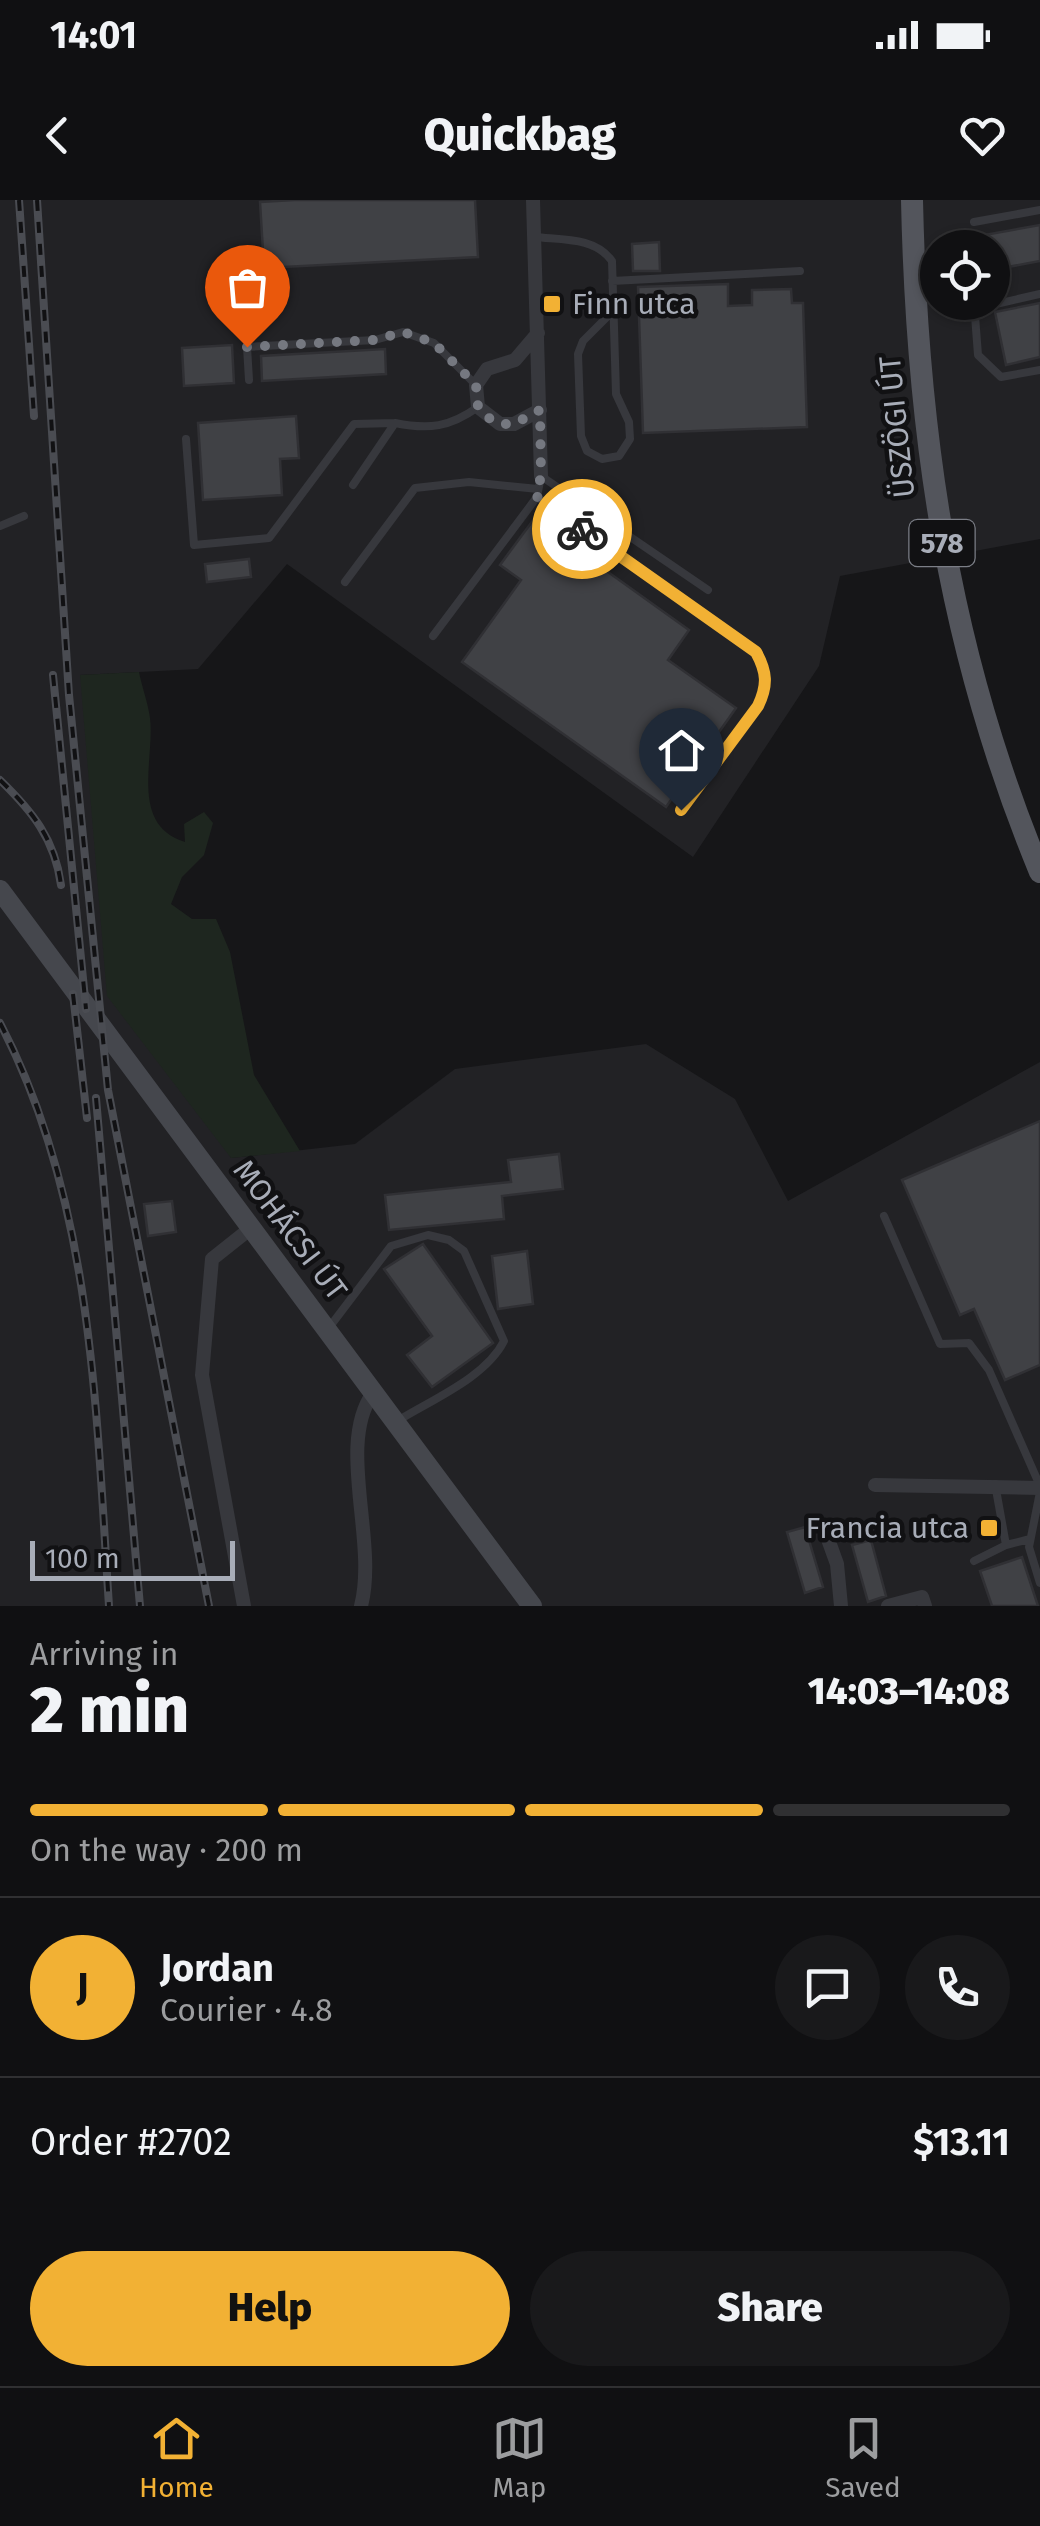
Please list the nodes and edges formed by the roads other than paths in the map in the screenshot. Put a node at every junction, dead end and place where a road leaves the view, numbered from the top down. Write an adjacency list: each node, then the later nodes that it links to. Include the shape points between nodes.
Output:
1 (533, 200): 5 (street)
2 (912, 200): 26 (main road, ÜSZÖGI ÚT / 578, via 926,440 948,576 980,710)
3 (1040, 210): 4 (lane)
4 (974, 222)
5 (534, 237): 7 (lane, via 586,242 605,251); 10 (street)
6 (800, 272): 7 (lane)
7 (612, 281): 9 (lane)
8 (1040, 294): 11 (lane, via 984,307 974,316 978,355 1001,378)
9 (612, 312): 9 (lane, via 616,394 630,440 619,456 602,459 587,451 582,436 578,354)
10 (538, 334): 13 (street, via 516,360 486,368); 15 (street)
11 (1040, 370)
12 (250, 380): 13 (lane, via 247,347 375,340 403,332 434,343)
13 (476, 385): 14 (street)
14 (478, 407): 15 (street, via 500,424); 16 (lane, via 454,424)
15 (540, 410): 19 (street)
16 (395, 423): 17 (lane, via 354,424 269,538 194,545); 18 (lane)
17 (186, 438)
18 (353, 485)
19 (539, 487): 22 (lane, via 468,482 415,488); 23 (lane); 24 (lane); 25 (lane, via 756,652 762,664 766,690 758,706)
20 (24, 516): 21 (lane)
21 (0, 526)
22 (345, 582)
23 (708, 590)
24 (433, 636)
25 (681, 810)
26 (1040, 872)
27 (0, 890): 29 (main road, MOHÁCSI ÚT)
28 (884, 1216): 35 (lane, via 940,1344 969,1343 989,1370)
29 (251, 1228): 30 (main road, MOHÁCSI ÚT); 41 (street, via 212,1260 202,1375)
30 (327, 1330): 31 (main road, MOHÁCSI ÚT); 32 (lane, via 390,1246 428,1235 464,1251 504,1340 468,1377)
31 (374, 1393): 32 (main road, MOHÁCSI ÚT); 42 (street, via 358,1424 368,1548)
32 (396, 1422): 43 (main road, MOHÁCSI ÚT)
33 (995, 1484): 34 (street); 35 (street); 38 (lane)
34 (875, 1485)
35 (1040, 1489): 37 (lane)
36 (824, 1528): 44 (street, via 838,1564)
37 (1030, 1539): 38 (lane); 40 (lane)
38 (1006, 1545): 39 (lane)
39 (974, 1561)
40 (1040, 1583)
41 (244, 1606)
42 (361, 1606)
43 (532, 1606)
44 (841, 1606)
45 (888, 1606): 46 (street, via 922,1597)
46 (925, 1606)

